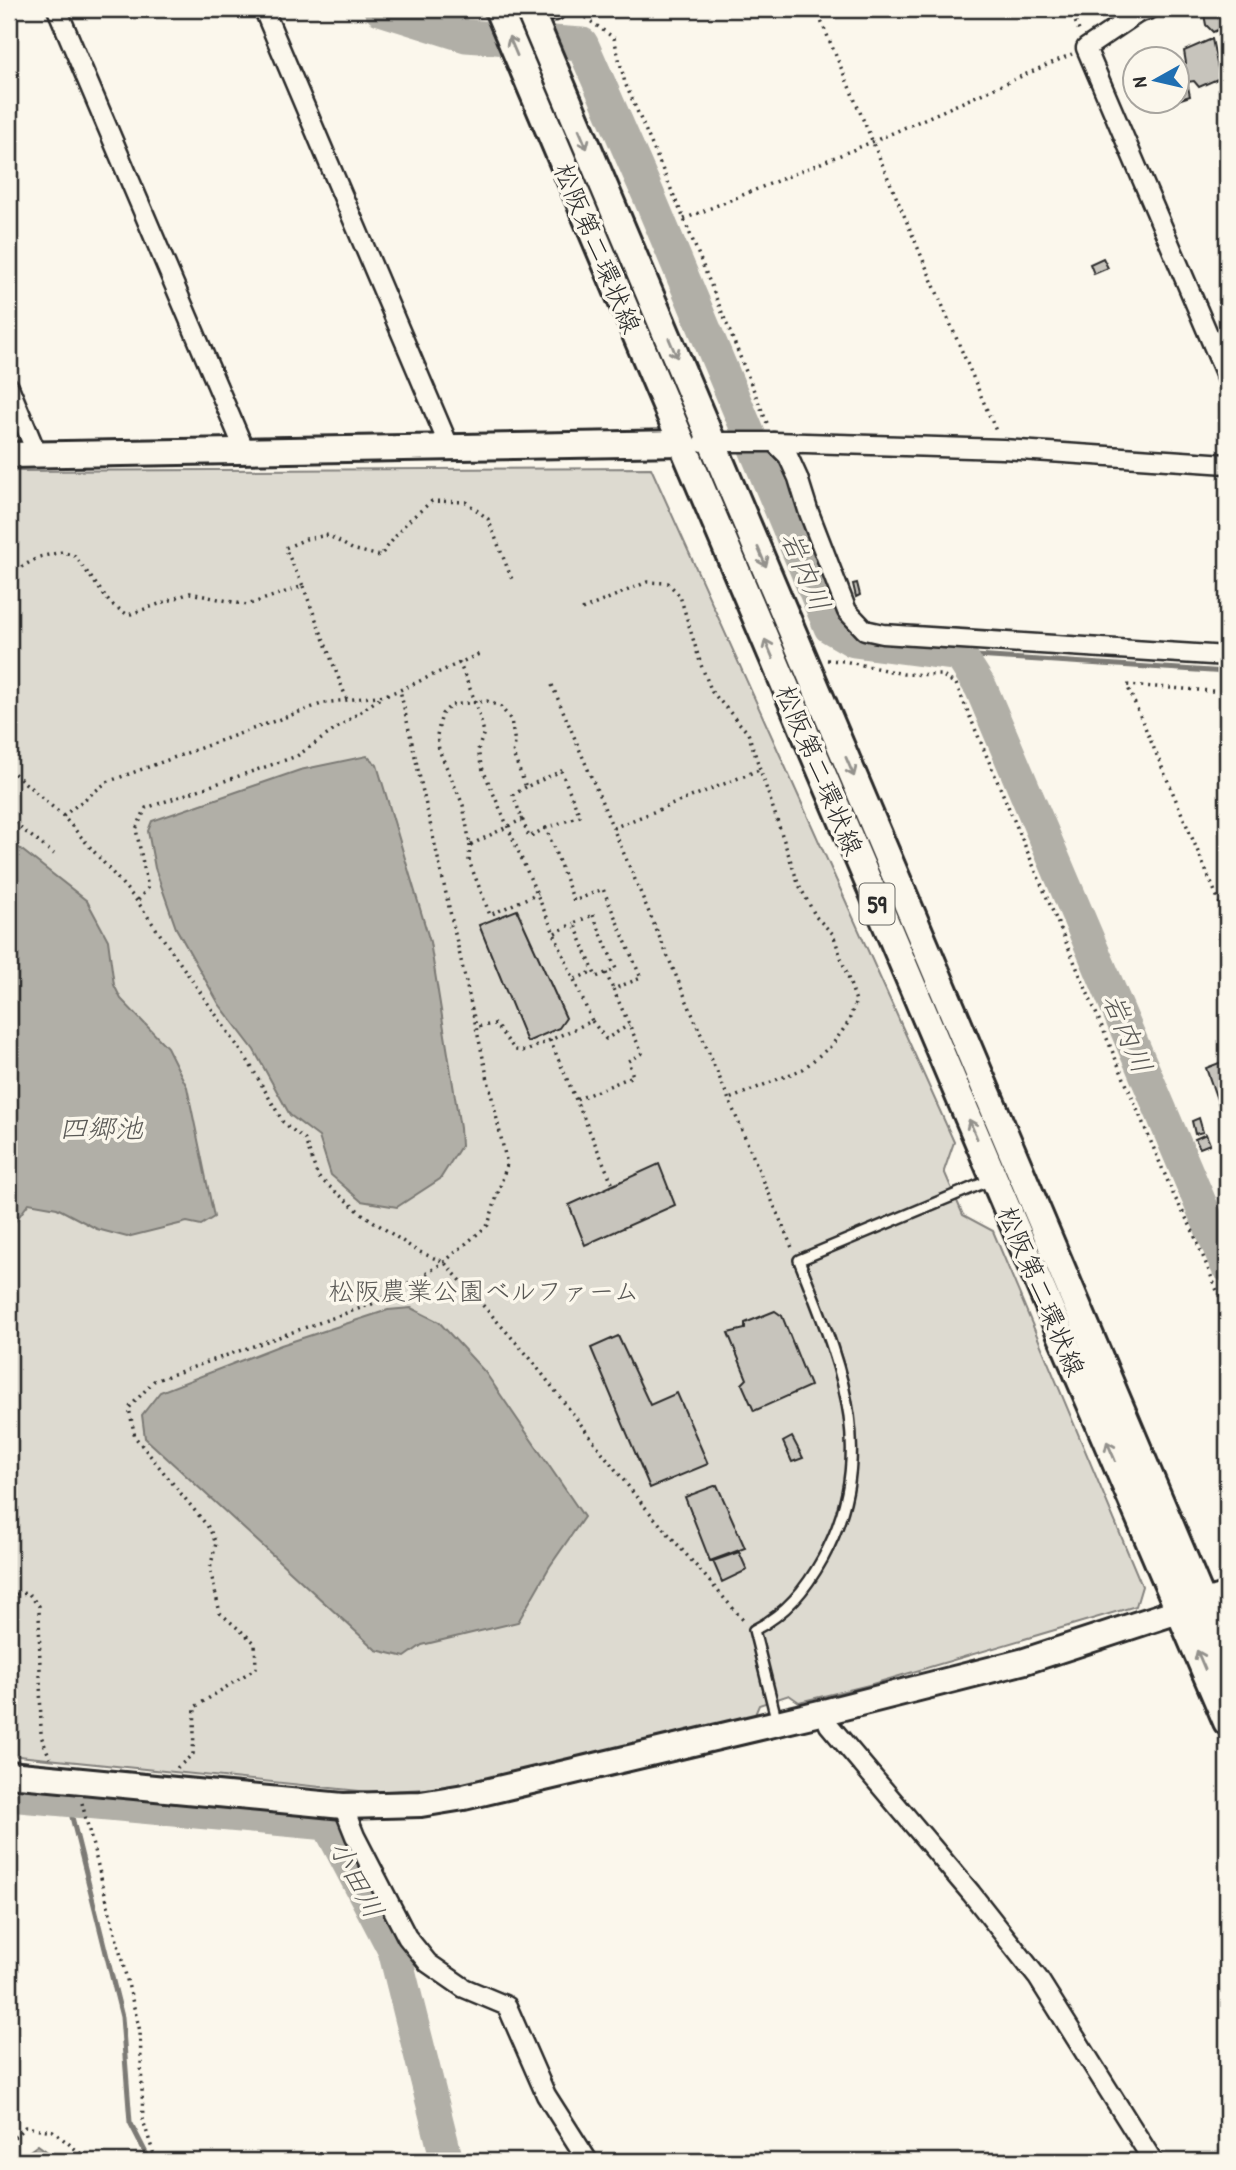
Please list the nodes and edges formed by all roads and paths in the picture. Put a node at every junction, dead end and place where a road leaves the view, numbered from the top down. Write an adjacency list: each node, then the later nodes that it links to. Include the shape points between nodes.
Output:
1 (57, 9): 18 (street)
2 (498, 9): 15 (main road, 松阪第二環状線 / 59, one-way to 2)
3 (816, 9): 9 (path)
4 (1070, 9): 8 (path)
5 (1150, 9): 8 (street)
6 (542, 10): 10 (path, via 579,13 614,38 625,83); 13 (main road, 松阪第二環状線 / 59, one-way to 13, via 556,76)
7 (266, 15): 16 (street)
8 (1086, 48): 9 (path); 11 (street)
9 (872, 142): 10 (path); 17 (path)
10 (684, 219): 14 (path)
11 (1227, 378)
12 (9, 387): 19 (street)
13 (723, 442): 14 (street); 15 (street); 29 (main road, 松阪第二環状線 / 59, one-way to 29)
14 (774, 442): 17 (street); 27 (street, via 788,456 799,478 846,611 865,630)
15 (681, 443): 16 (street); 62 (main road, 松阪第二環状線 / 59, one-way to 15)
16 (449, 446): 18 (street)
17 (1003, 449): 21 (street)
18 (245, 451): 19 (street)
19 (37, 454): 20 (street)
20 (9, 455)
21 (1227, 464)
22 (9, 574): 24 (path, via 39,557 62,552 75,556 110,603 128,615 190,593 247,605)
23 (513, 582): 24 (path, via 488,519 466,502 432,501 407,522 380,556 352,549 328,535 285,548)
24 (303, 586): 34 (path)
25 (582, 610): 37 (path, via 647,582 668,583 680,596 712,692 748,733)
26 (479, 654): 28 (path)
27 (1227, 656)
28 (459, 662): 31 (path); 35 (path)
29 (805, 662): 66 (path, via 844,661 903,674 940,675 956,684); 68 (main road, 松阪第二環状線 / 59, one-way to 68)
30 (552, 685): 44 (path)
31 (400, 690): 33 (path); 58 (path)
32 (1227, 692): 49 (path, via 1126,685)
33 (385, 695): 34 (path); 48 (path, via 297,757 146,808 136,830 148,888)
34 (347, 700): 39 (path, via 324,703 107,782)
35 (475, 701): 38 (path, via 501,707 511,720 513,754); 42 (path, via 484,732 478,750 481,765); 45 (path, via 451,705 442,715 437,735 463,804)
36 (9, 769): 39 (path)
37 (759, 770): 44 (path); 61 (path, via 798,883 816,917 833,934 856,1001 848,1023 832,1045 803,1069)
38 (526, 787): 41 (path, via 513,795); 43 (path, via 561,771 580,816)
39 (63, 816): 48 (path)
40 (9, 819): 46 (path)
41 (523, 819): 42 (path); 43 (path, via 529,836)
42 (508, 826): 45 (path); 47 (path)
43 (546, 828): 55 (path, via 574,901 603,889 635,965 640,978)
44 (614, 828): 61 (path)
45 (470, 845): 47 (path, via 469,861 490,915)
46 (54, 855)
47 (538, 893): 51 (path)
48 (137, 901): 65 (path, via 248,1061 283,1122 305,1140 318,1177 417,1251)
49 (1227, 920)
50 (574, 923): 51 (path); 52 (path); 53 (path, via 593,915 615,969)
51 (555, 933): 54 (path)
52 (594, 971): 53 (path, via 596,977); 54 (path)
53 (606, 973): 55 (path)
54 (575, 979): 56 (path)
55 (613, 989): 57 (path)
56 (593, 1021): 57 (path, via 606,1039); 59 (path)
57 (629, 1025): 60 (path, via 642,1053 628,1061 633,1076)
58 (476, 1027): 59 (path, via 495,1024 515,1050 526,1051); 65 (path, via 507,1164 488,1225)
59 (550, 1040): 60 (path)
60 (576, 1100): 63 (path)
61 (727, 1100): 64 (path, via 793,1250)
62 (994, 1178): 68 (main road, 松阪第二環状線 / 59, one-way to 62); 73 (lane, via 799,1260 836,1354 853,1450 844,1504 815,1573 776,1619 754,1630)
63 (613, 1185)
64 (782, 1255)
65 (444, 1262): 69 (path, via 530,1358 638,1499); 75 (path, via 372,1304 154,1381 129,1408 135,1437 209,1528 216,1543 210,1569 220,1613 256,1643 256,1668 195,1707 193,1754)
66 (1227, 1315)
67 (9, 1595): 74 (path, via 28,1593 38,1606 41,1736)
68 (1204, 1604): 70 (main road, 松阪第二環状線 / 59); 71 (street, via 1026,1661); 72 (main road, 松阪第二環状線 / 59, one-way to 68)
69 (744, 1621)
70 (1227, 1660)
71 (824, 1712): 73 (street); 83 (street, via 829,1725 1038,1978)
72 (1227, 1722)
73 (777, 1723): 78 (street, via 464,1797 421,1804)
74 (51, 1760)
75 (175, 1770)
76 (9, 1774): 78 (street)
77 (79, 1795): 81 (path, via 140,2031 143,2120)
78 (344, 1806): 82 (street, via 407,1937 428,1963 464,1987 508,2006 546,2095)
79 (9, 2142): 80 (path, via 24,2127 53,2131)
80 (90, 2161)
81 (159, 2161)
82 (588, 2161)
83 (1153, 2161)

